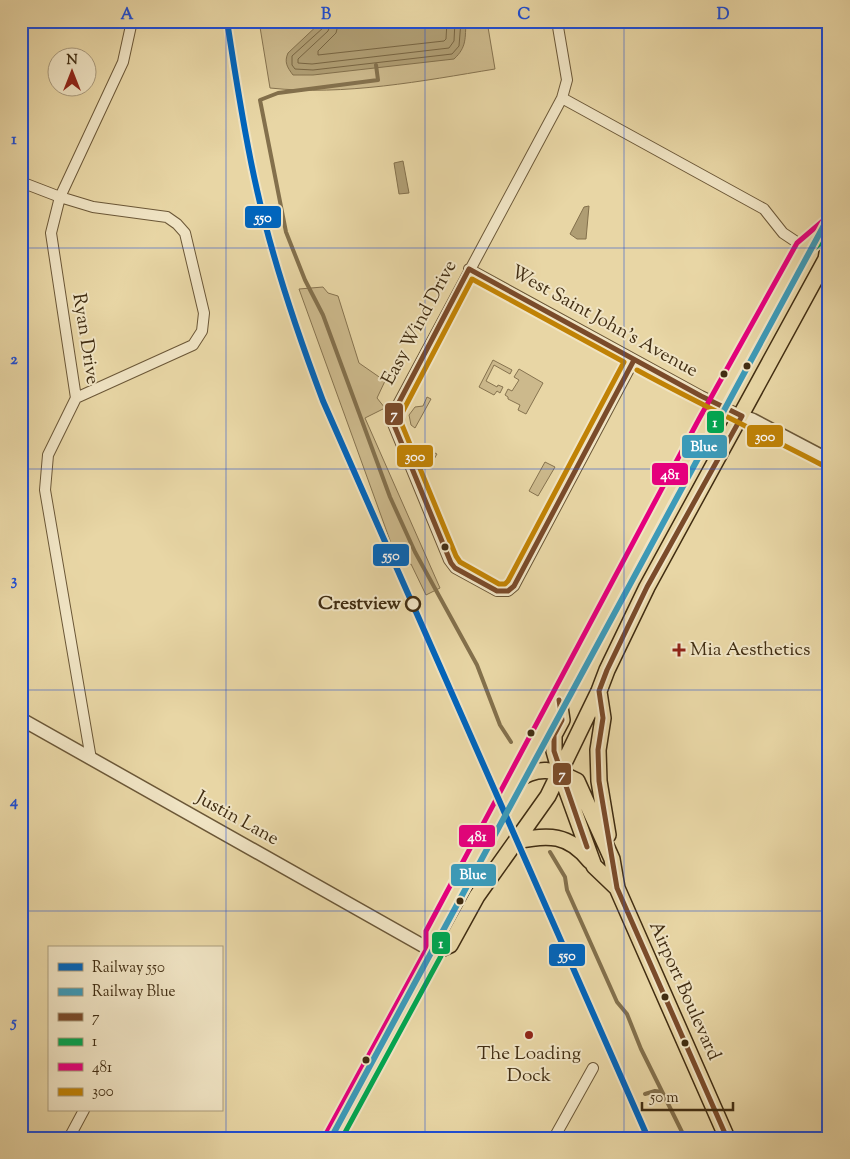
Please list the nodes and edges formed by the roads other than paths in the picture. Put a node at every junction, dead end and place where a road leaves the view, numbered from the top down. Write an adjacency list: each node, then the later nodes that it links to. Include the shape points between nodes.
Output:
1 (132, 21): 5 (street, Ryan Drive, via 123,62)
2 (557, 21): 3 (street, Easy Wind Drive, via 567,80)
3 (562, 98): 8 (street, via 764,209 783,233); 9 (street, Easy Wind Drive)
4 (21, 182): 5 (street)
5 (60, 197): 11 (street, Ryan Drive, via 51,233); 11 (street, via 93,207 157,214 177,224 185,232 204,313 202,331 193,345)
6 (829, 226): 8 (main road)
7 (829, 242): 13 (main road, via 826,259)
8 (804, 247): 12 (main road)
9 (469, 269): 10 (street, West Saint John's Avenue); 10 (street, Easy Wind Drive, via 392,420 455,568 497,591 508,591 514,586)
10 (634, 360): 12 (street, West Saint John's Avenue)
11 (76, 398): 18 (street, Ryan Drive, via 48,455 45,490)
12 (717, 404): 13 (street, West Saint John's Avenue); 16 (main road)
13 (742, 416): 14 (street, West Saint John's Avenue); 15 (main road, via 647,588)
14 (829, 460)
15 (599, 692): 19 (main road); 22 (main road, via 602,718 599,781)
16 (559, 700): 19 (main road, via 562,720 554,735 554,751); 20 (main road)
17 (21, 718): 18 (street, Justin Lane)
18 (91, 759): 25 (street, Justin Lane)
19 (560, 772): 20 (main road, via 532,771); 21 (main road, via 548,796); 22 (main road, Airport Boulevard, via 578,781); 23 (main road, Airport Boulevard)
20 (515, 781): 25 (main road, via 433,935)
21 (517, 841): 23 (main road, via 544,836 563,839 582,850); 25 (main road, via 477,896 450,945)
22 (612, 859): 24 (main road, Airport Boulevard)
23 (594, 866): 24 (main road, Airport Boulevard)
24 (616, 888): 31 (main road, Airport Boulevard)
25 (434, 952): 29 (main road)
26 (593, 1068): 30 (street)
27 (83, 1112): 28 (street)
28 (69, 1138)
29 (333, 1138)
30 (554, 1138)
31 (727, 1138)

